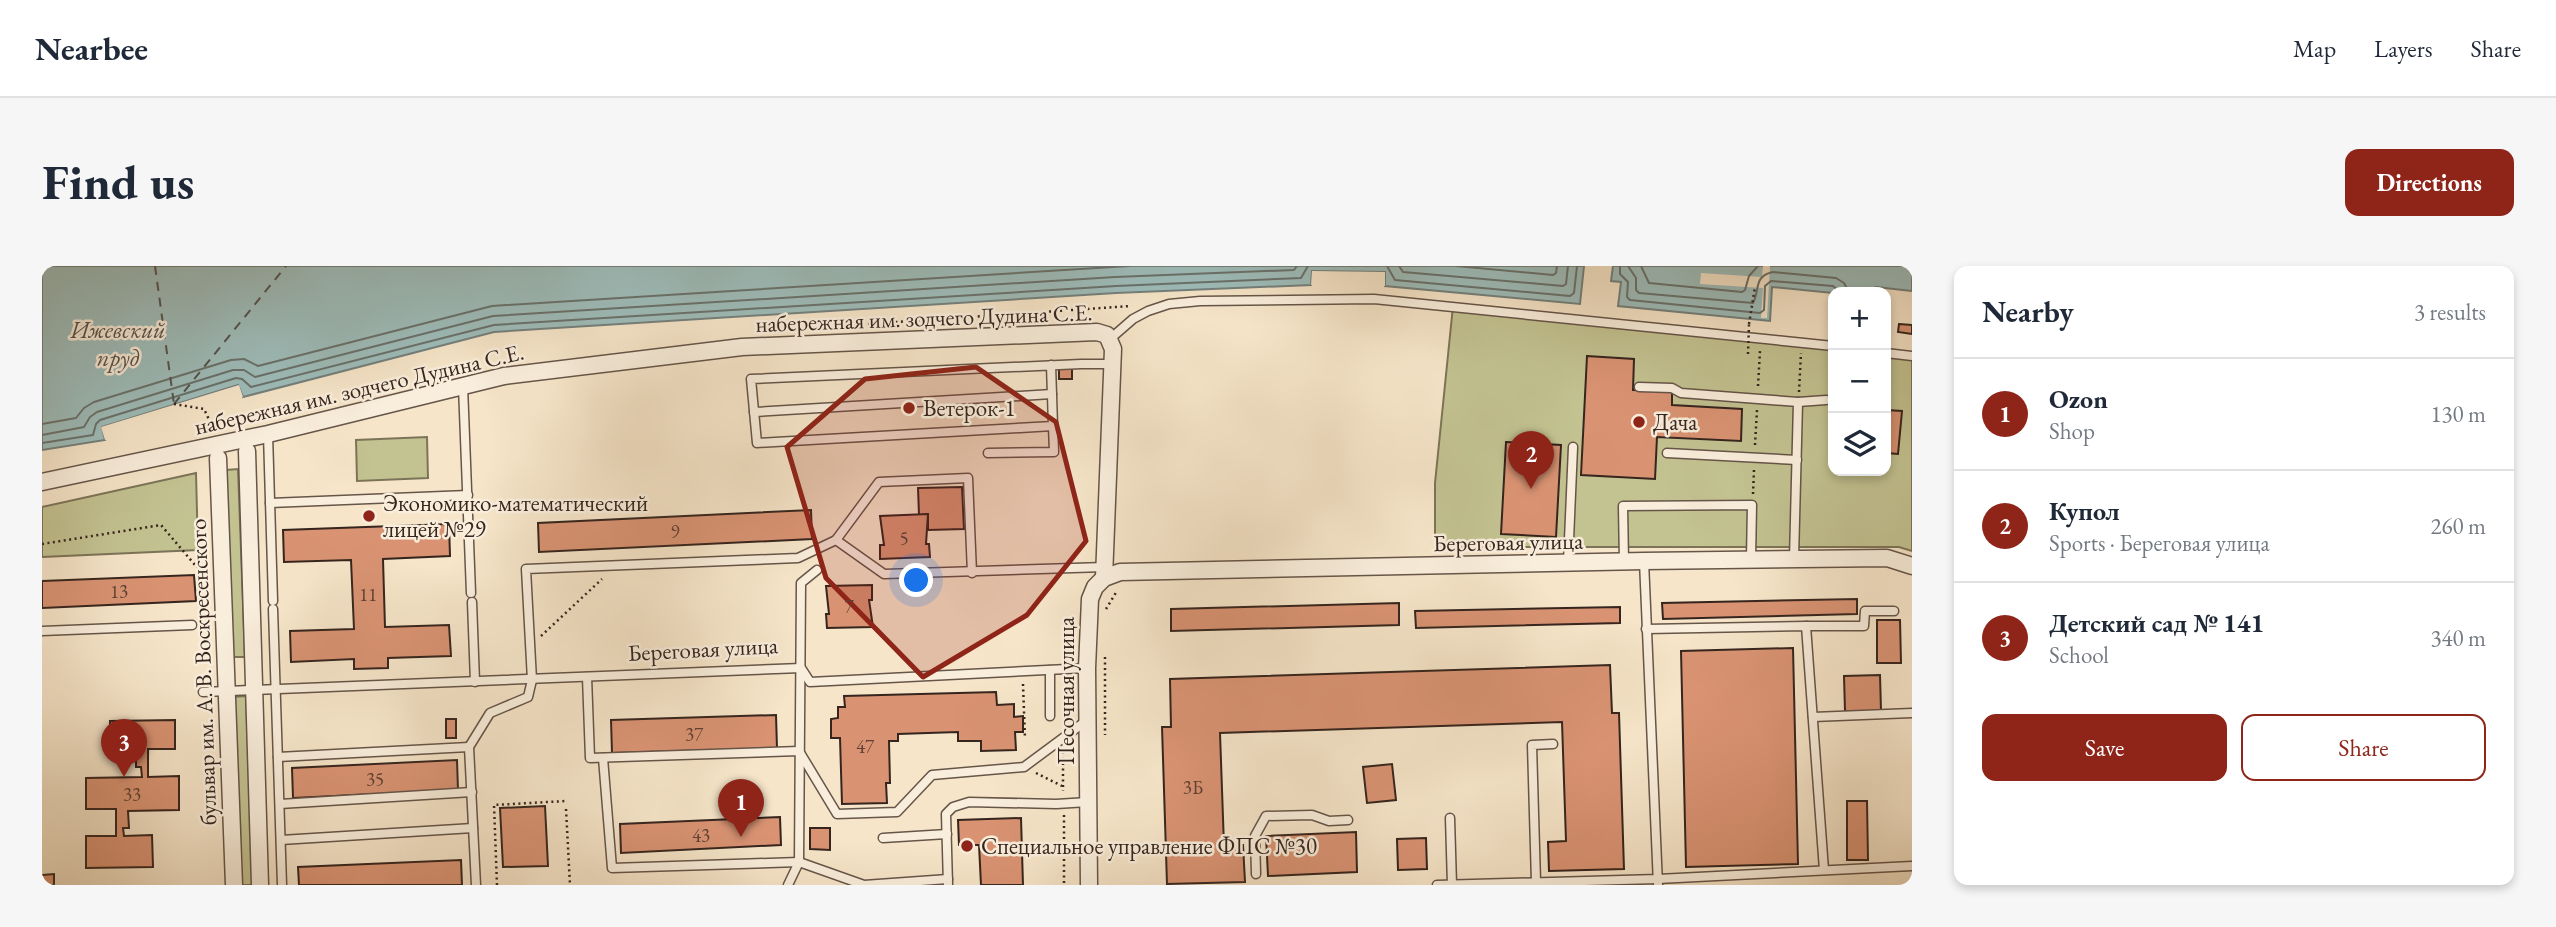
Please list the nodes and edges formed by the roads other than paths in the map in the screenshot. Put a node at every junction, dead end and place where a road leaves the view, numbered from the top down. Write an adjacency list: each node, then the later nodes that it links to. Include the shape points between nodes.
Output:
1 (1109, 337): 2 (lane, набережная им. зодчего Дудина С.Е., via 1147,311 1169,304 1374,299); 5 (street, Песочная улица); 7 (street, набережная им. зодчего Дудина С.Е., via 1085,332 742,348 504,376)
2 (1828, 345)
3 (1891, 354): 4 (lane)
4 (1912, 356)
5 (1112, 364): 6 (lane); 33 (street, Песочная улица)
6 (1051, 365): 9 (lane); 12 (lane, via 751,379)
7 (463, 385): 14 (street, набережная им. зодчего Дудина С.Е.); 22 (lane)
8 (1639, 387): 11 (lane)
9 (1052, 394): 12 (lane); 13 (lane)
10 (1826, 400): 11 (lane)
11 (1798, 402): 20 (lane)
12 (754, 411): 13 (lane, via 757,443)
13 (1053, 426): 17 (lane, via 1054,452)
14 (268, 433): 21 (street, набережная им. зодчего Дудина С.Е.); 23 (lane)
15 (1573, 447): 29 (lane)
16 (247, 451): 45 (street)
17 (988, 453)
18 (1667, 453): 20 (lane)
19 (218, 458): 47 (street, бульвар им. А. В. Воскресенского)
20 (1797, 460): 26 (lane)
21 (42, 482)
22 (468, 495): 23 (lane); 44 (lane)
23 (270, 503): 46 (lane)
24 (836, 540): 32 (lane, via 884,574); 32 (lane, via 879,482 968,478); 43 (lane, via 798,558 526,569)
25 (1751, 559): 26 (street, Береговая улица); 27 (street, Береговая улица); 28 (lane, via 1752,505 1623,506)
26 (1794, 559): 30 (street, Береговая улица, via 1887,558)
27 (1644, 561): 28 (street, Береговая улица); 37 (lane)
28 (1624, 562): 29 (street, Береговая улица)
29 (1568, 563): 33 (street, Береговая улица)
30 (1912, 566)
31 (817, 570): 39 (lane, via 801,583)
32 (972, 573): 33 (lane)
33 (1105, 573): 40 (street, Песочная улица, via 1090,599)
34 (1894, 611): 36 (lane, via 1865,611 1864,626)
35 (192, 625): 38 (lane)
36 (1806, 626): 37 (lane); 51 (lane)
37 (1646, 629): 73 (lane)
38 (42, 631)
39 (801, 668): 41 (lane, Береговая улица, via 810,682); 42 (lane, Береговая улица); 55 (lane)
40 (1087, 668): 41 (lane, Береговая улица); 52 (street, Песочная улица)
41 (1050, 670): 50 (lane)
42 (587, 677): 43 (lane, Береговая улица); 57 (lane, via 590,758)
43 (532, 680): 44 (lane, Береговая улица); 54 (lane, via 528,697 489,713)
44 (478, 682): 46 (lane, Береговая улица)
45 (254, 690): 46 (lane, Береговая улица); 47 (lane, Береговая улица); 75 (street)
46 (276, 690): 56 (lane)
47 (226, 691): 48 (lane, Береговая улица); 74 (street, бульвар им. А. В. Воскресенского)
48 (203, 692)
49 (1912, 713): 51 (lane)
50 (1050, 716)
51 (1813, 717): 69 (lane)
52 (1088, 720): 55 (lane, via 1024,767 932,775 897,812 837,814); 59 (street, Песочная улица)
53 (1553, 744): 72 (lane, via 1532,745)
54 (469, 747): 56 (lane); 58 (lane)
55 (799, 751): 57 (lane); 67 (lane)
56 (278, 757): 60 (lane)
57 (603, 758): 67 (lane, via 612,868)
58 (472, 792): 60 (lane); 63 (lane)
59 (1088, 802): 64 (lane, via 969,802 946,814); 79 (street, Песочная улица)
60 (280, 804): 66 (lane)
61 (1450, 818): 81 (lane)
62 (1348, 820): 70 (lane, via 1266,816 1255,836)
63 (473, 828): 66 (lane); 77 (lane)
64 (947, 834): 65 (lane); 71 (lane)
65 (883, 838)
66 (281, 840): 76 (lane)
67 (799, 862): 71 (lane, via 864,885); 78 (lane)
68 (1912, 866): 69 (lane)
69 (1824, 870): 73 (lane)
70 (1256, 874)
71 (948, 882)
72 (1536, 882): 73 (lane); 81 (lane)
73 (1658, 882)
74 (234, 885)
75 (260, 885)
76 (282, 885)
77 (476, 885)
78 (788, 885)
79 (1089, 885)
80 (1437, 885): 81 (lane)
81 (1452, 885)

